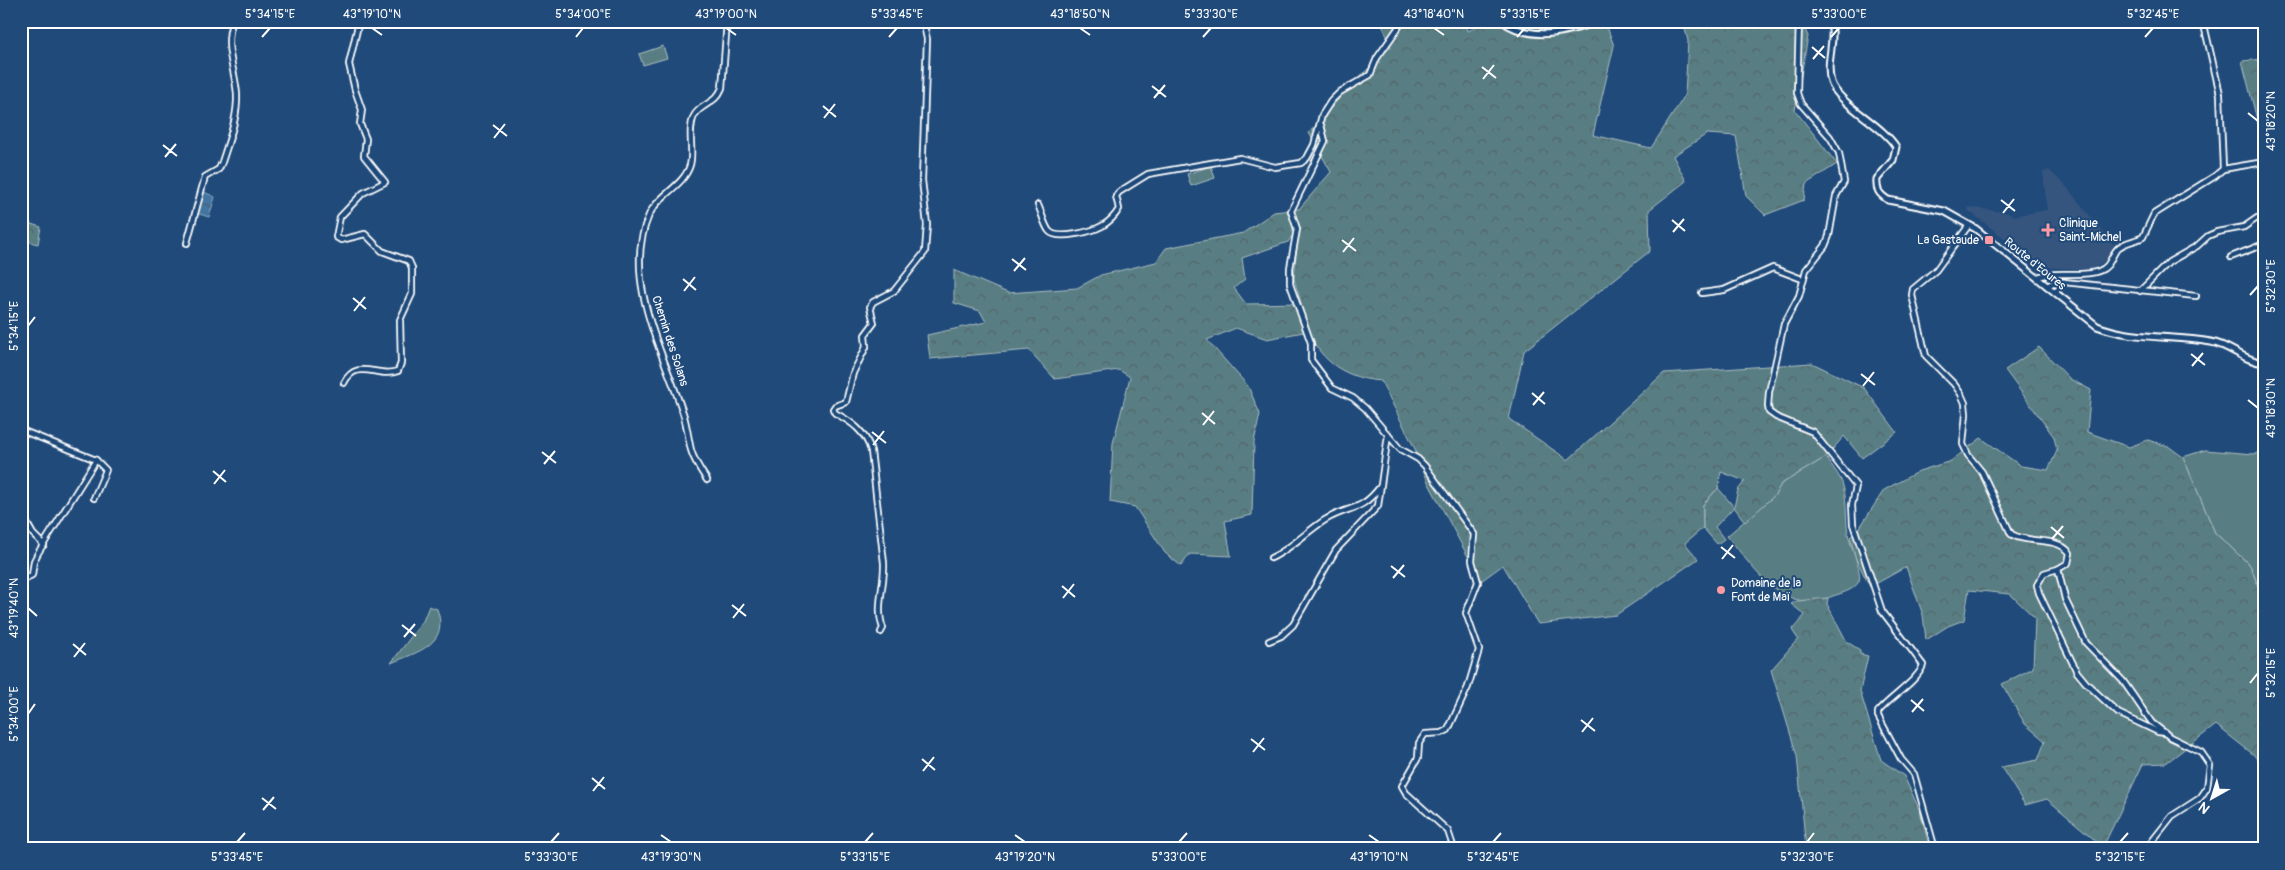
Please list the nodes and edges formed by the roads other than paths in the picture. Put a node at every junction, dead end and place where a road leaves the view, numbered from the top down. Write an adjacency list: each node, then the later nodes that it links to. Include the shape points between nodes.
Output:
1 (233, 21): 17 (street, via 228,35 237,93 236,113 222,162 218,169 205,177)
2 (359, 21): 29 (street, via 349,64 362,110 360,124 366,139 364,156 386,182 363,193 340,217 336,237 341,240 365,234 382,251 409,261 412,294 400,316 401,363 398,371 388,374 358,369)
3 (727, 21): 33 (street, Chemin des Solans, via 722,88 719,96 694,115 690,164 687,172 661,197 649,215 641,262 647,308 684,413 691,451)
4 (923, 21): 41 (street, via 927,39 922,180 927,225 925,252 894,291 873,302 870,315 874,323 865,335 866,347 853,373 849,397 833,409 868,439 884,563 878,616 883,628)
5 (1403, 21): 11 (street, via 1377,58 1370,74 1340,92 1322,116)
6 (1502, 21): 7 (street, via 1519,31 1556,34)
7 (1600, 21)
8 (1799, 21): 21 (street, via 1797,92 1801,104 1830,137 1839,153 1844,182 1836,196 1827,241)
9 (1831, 21): 16 (street, Route d'Eoures, via 1833,40 1829,66 1832,85 1896,147 1893,160 1877,179 1878,192 1888,200 1944,211)
10 (2204, 23): 13 (street, via 2220,94)
11 (1321, 125): 14 (street, via 1314,145 1301,163 1275,167 1240,158 1148,174 1119,192 1116,196 1119,209 1096,229 1055,236 1048,230); 31 (street, via 1325,141 1291,211 1297,229 1290,268 1293,297 1307,328 1311,360 1332,388 1365,408)
12 (2264, 162): 13 (street)
13 (2222, 169): 20 (street, via 2154,214 2143,237 2117,249 2108,266 2098,272 2078,275 2049,273)
14 (1038, 205)
15 (2264, 217): 24 (street, via 2244,227 2208,236 2169,262)
16 (1969, 225): 20 (street, Route d'Eoures); 39 (street, via 1936,270 1914,289 1912,302 1926,356 1954,384 1965,403 1963,444 1990,487 2006,527 2014,536 2066,548 2070,560)
17 (188, 243)
18 (2264, 244): 19 (street)
19 (2231, 257)
20 (2037, 277): 23 (street, Route d'Eoures)
21 (1802, 279): 26 (street, via 1773,268 1724,290); 45 (street, via 1799,296 1784,324 1777,350 1769,412 1813,432 1856,486 1853,524 1882,611 1923,665 1911,681 1884,705 1878,716 1901,759 1914,774)
22 (2064, 282): 23 (street); 24 (street); 25 (street)
23 (2047, 286): 25 (street, Route d'Eoures)
24 (2140, 291): 27 (street)
25 (2055, 293): 28 (street, Route d'Eoures, via 2086,318 2108,330 2120,334 2212,342 2248,360)
26 (1702, 294)
27 (2196, 296)
28 (2264, 363)
29 (344, 383)
30 (21, 430): 32 (street)
31 (1388, 435): 34 (street); 44 (street, via 1400,449 1425,466 1474,534 1472,562 1478,582 1466,613 1479,650 1468,687 1448,730 1425,734 1419,743 1418,758 1402,786 1448,831)
32 (96, 460): 35 (street, via 106,470); 37 (street)
33 (707, 480)
34 (1381, 486): 38 (street, via 1359,508 1345,510 1326,520); 42 (street, via 1378,506 1336,550 1293,625)
35 (94, 498)
36 (21, 513): 37 (street, via 33,534)
37 (44, 545): 40 (street, via 34,561 32,574)
38 (1271, 558)
39 (2058, 569): 43 (street, via 2065,598 2086,642 2123,681 2152,723); 43 (street, via 2044,574 2037,585 2077,672 2118,713)
40 (21, 581)
41 (881, 632)
42 (1269, 641)
43 (2164, 733): 46 (street, via 2201,752 2207,759 2210,776 2200,798 2172,816)
44 (1454, 849)
45 (1935, 849)
46 (2146, 849)

